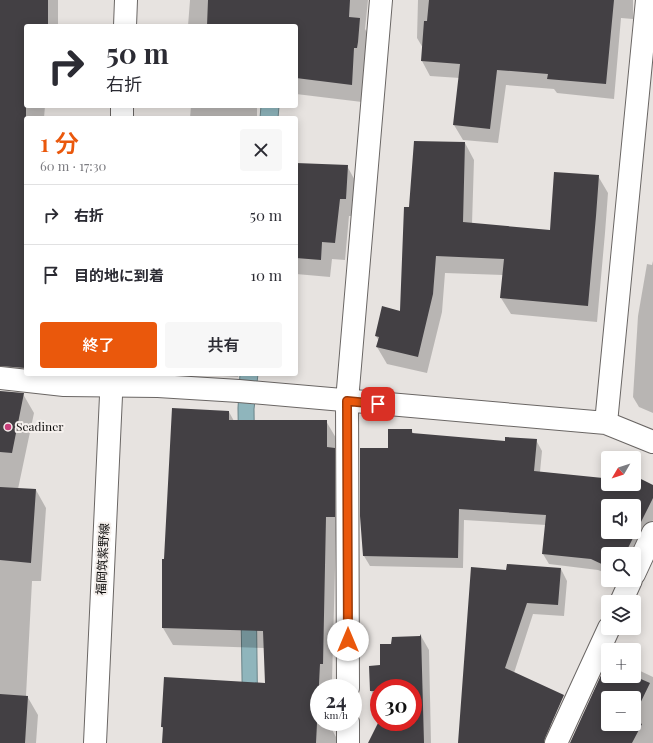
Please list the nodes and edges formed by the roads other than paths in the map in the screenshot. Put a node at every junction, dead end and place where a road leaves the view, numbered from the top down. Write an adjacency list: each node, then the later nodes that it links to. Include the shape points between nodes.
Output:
1 (126, 0): 4 (street)
2 (381, 0): 7 (street)
3 (647, 0): 8 (street)
4 (125, 24)
5 (0, 378): 6 (street, via 64,385)
6 (112, 379): 7 (street); 15 (street, 福岡筑紫野線)
7 (347, 401): 8 (street); 13 (street)
8 (606, 423): 9 (street)
9 (653, 442)
10 (653, 533): 11 (street)
11 (641, 559)
12 (606, 635): 17 (street)
13 (348, 679)
14 (348, 731): 16 (street)
15 (94, 743)
16 (348, 743)
17 (556, 743)

